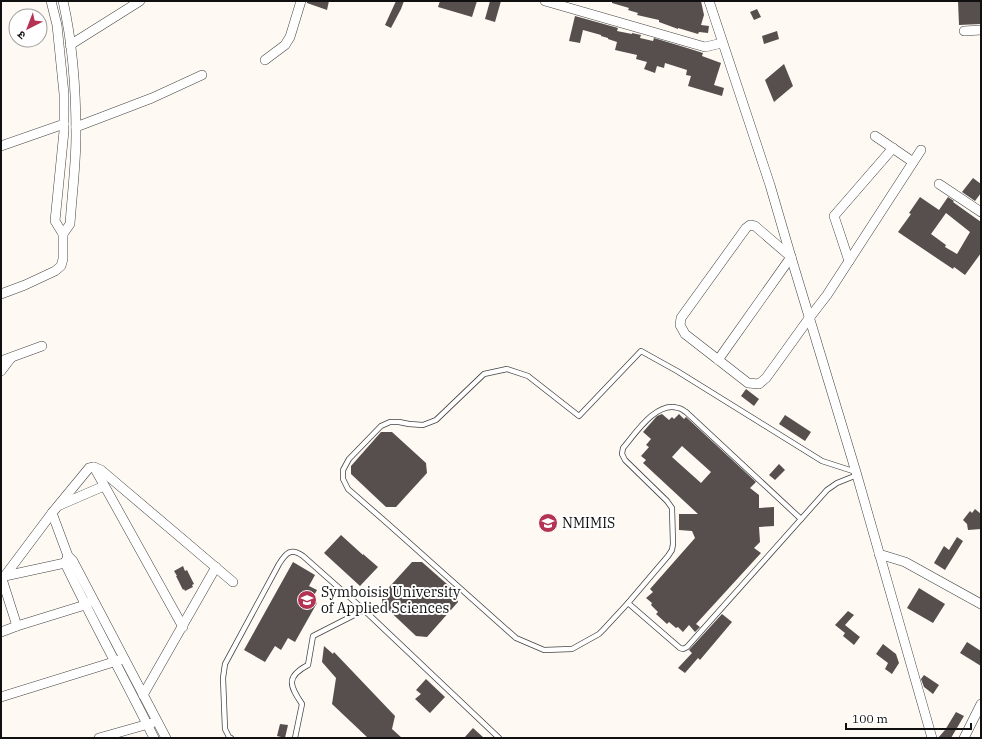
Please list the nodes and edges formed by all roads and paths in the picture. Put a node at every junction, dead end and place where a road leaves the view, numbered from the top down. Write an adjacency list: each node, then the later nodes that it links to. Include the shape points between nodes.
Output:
1 (51, 1): 13 (street, via 64,94)
2 (62, 1): 10 (street)
3 (140, 1): 10 (street)
4 (302, 1): 11 (street, via 290,37)
5 (547, 1): 9 (street, via 704,47)
6 (709, 1): 9 (street)
7 (981, 30): 8 (street)
8 (964, 31)
9 (722, 43): 23 (street, via 770,185)
10 (70, 45): 14 (street, via 76,97)
11 (265, 60)
12 (202, 74): 14 (street, via 141,103)
13 (64, 124): 16 (street); 22 (street, via 55,221)
14 (76, 128): 22 (street, via 70,224)
15 (875, 136): 17 (street)
16 (1, 146)
17 (893, 148): 19 (street); 24 (street, via 834,216)
18 (920, 150): 19 (street)
19 (913, 162): 24 (street)
20 (939, 184): 21 (street)
21 (981, 212)
22 (62, 234): 25 (street, via 63,259 55,272)
23 (791, 257): 26 (street); 29 (street); 29 (street, via 755,226 750,225 681,318 680,325 685,334)
24 (849, 260): 26 (street)
25 (1, 294)
26 (810, 317): 29 (street, via 759,384 748,383); 33 (street)
27 (42, 346): 28 (street)
28 (11, 358): 30 (street); 31 (street)
29 (718, 360)
30 (1, 361)
31 (1, 371)
32 (94, 467): 34 (street); 35 (street, via 89,468); 39 (street, via 101,470)
33 (856, 473): 36 (lane, via 832,485); 37 (street); 43 (lane, via 822,461 641,351 579,416 528,376 507,369 484,374 436,420 423,426 399,422 381,426 349,459 343,470 343,479 348,489 516,638 544,650 572,649 603,630)
34 (104, 486): 35 (street); 48 (street)
35 (54, 510): 38 (street); 40 (street)
36 (801, 519): 43 (lane, via 683,649); 43 (lane, via 686,412 670,406 662,408 649,418 623,448 622,454 672,508 672,550)
37 (879, 554): 44 (street, via 905,562); 62 (street)
38 (66, 559): 40 (street); 42 (street, via 73,561); 45 (street)
39 (216, 567): 41 (street); 48 (street)
40 (3, 579): 47 (street)
41 (233, 582)
42 (94, 600): 45 (street); 50 (street)
43 (628, 603)
44 (981, 604)
45 (85, 605): 47 (street); 50 (street)
46 (364, 610): 59 (lane, via 298,552 284,556 225,664 225,729); 60 (lane, via 313,636 308,665 298,670 292,685 302,704); 61 (lane)
47 (17, 626): 49 (street)
48 (183, 627): 51 (street)
49 (1, 632)
50 (119, 660): 51 (street); 52 (street); 55 (street)
51 (143, 694): 54 (street)
52 (1, 697)
53 (981, 704): 63 (street)
54 (157, 722): 55 (street); 56 (street)
55 (147, 724): 57 (street); 58 (street)
56 (164, 735): 57 (street)
57 (151, 737)
58 (99, 738)
59 (231, 738)
60 (295, 738)
61 (499, 738)
62 (932, 738)
63 (964, 738)

